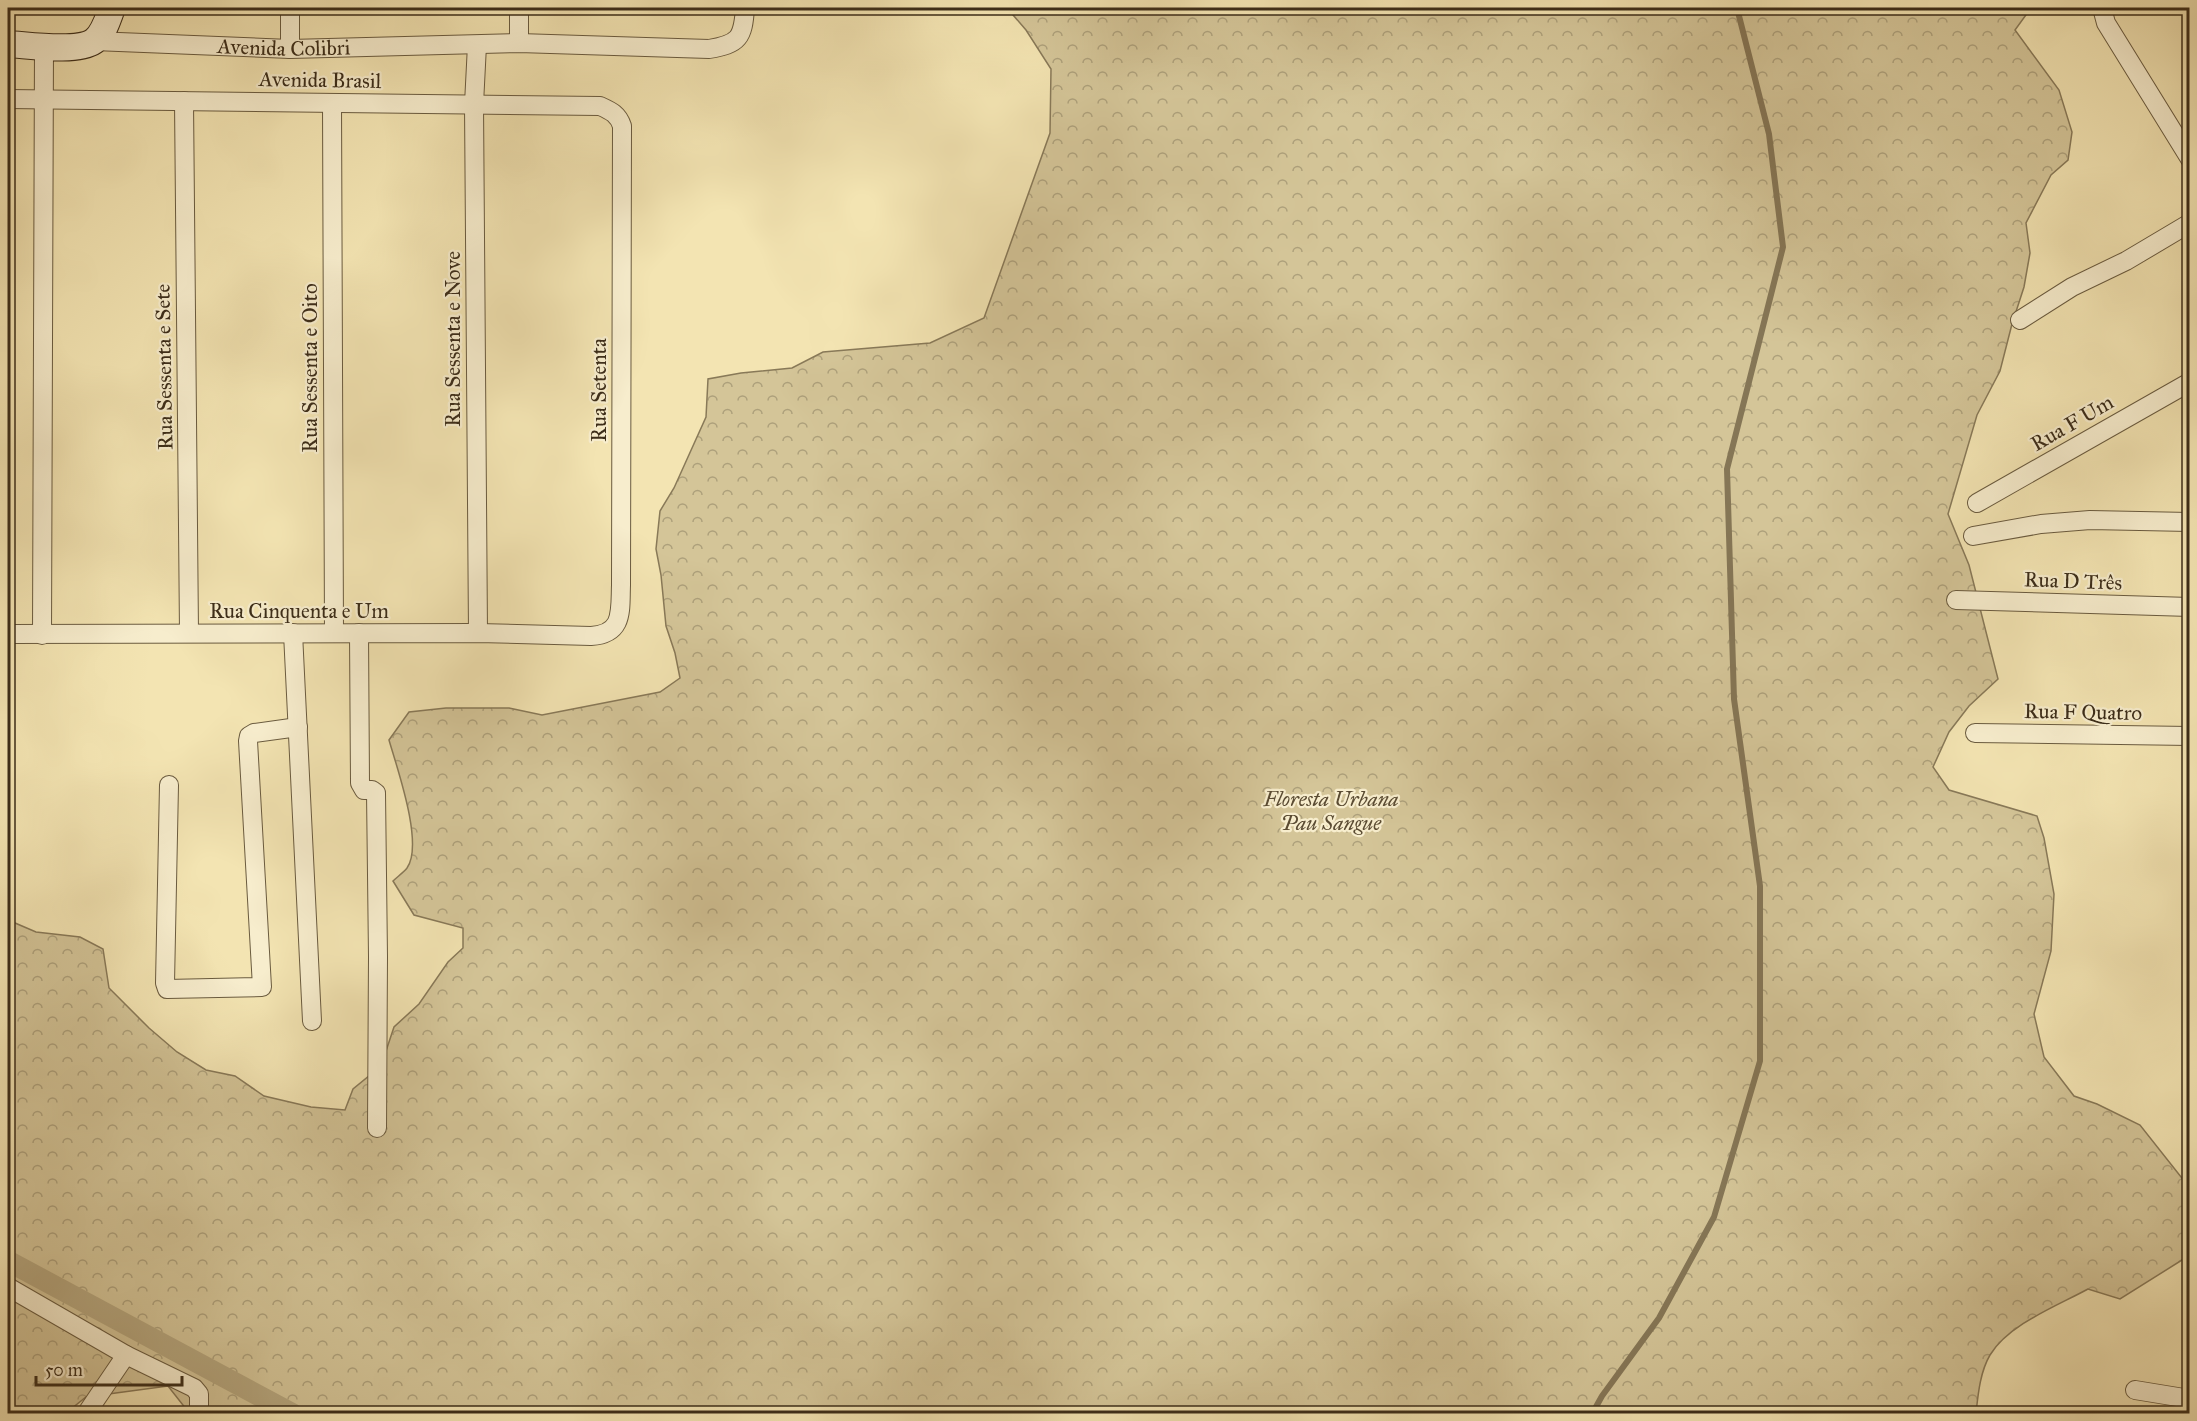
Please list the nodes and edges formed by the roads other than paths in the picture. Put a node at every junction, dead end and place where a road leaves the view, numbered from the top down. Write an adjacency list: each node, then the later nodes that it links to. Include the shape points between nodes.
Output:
1 (112, 8): 8 (main road, via 102,32)
2 (290, 8): 11 (street)
3 (519, 8): 6 (street)
4 (745, 8): 6 (street, Avenida Colibri, via 741,35 736,42 709,49)
5 (2102, 8): 18 (street, via 2106,23)
6 (519, 43): 9 (street, Avenida Colibri)
7 (8, 44): 10 (main road, Avenida Colibri)
8 (82, 44): 10 (main road, Avenida Colibri); 11 (street, Avenida Colibri)
9 (477, 45): 11 (street, Avenida Colibri); 16 (street, Rua Sessenta e Nove)
10 (44, 46): 13 (street)
11 (290, 49)
12 (8, 99): 13 (street, Avenida Brasil)
13 (45, 99): 14 (street, Avenida Brasil); 33 (street)
14 (184, 101): 15 (street, Avenida Brasil); 27 (street, Rua Sessenta e Sete)
15 (332, 103): 16 (street, Avenida Brasil); 29 (street, Rua Sessenta e Oito)
16 (474, 104): 17 (street, Avenida Brasil, via 600,106 619,118); 31 (street, Rua Sessenta e Nove)
17 (622, 126): 34 (street, Rua Setenta, via 620,610 618,623 610,632)
18 (2190, 159)
19 (2190, 223): 20 (street)
20 (2020, 320)
21 (2190, 382): 22 (street, Rua F Um)
22 (1977, 503)
23 (2190, 522): 24 (street, via 2090,520)
24 (1973, 536)
25 (1956, 600): 26 (street, Rua D Três)
26 (2190, 607)
27 (189, 633): 28 (street, Rua Cinquenta e Um); 33 (street, Rua Cinquenta e Um)
28 (293, 633): 29 (street, Rua Cinquenta e Um); 35 (street)
29 (334, 633): 30 (street, Rua Cinquenta e Um)
30 (359, 633): 31 (street, Rua Cinquenta e Um); 40 (street, via 360,783 364,790 375,793)
31 (478, 633): 34 (street, Rua Cinquenta e Um)
32 (8, 634): 33 (street, Rua Cinquenta e Um)
33 (42, 635)
34 (591, 636)
35 (298, 727): 38 (street, via 254,733 248,741 262,987 167,989); 39 (street)
36 (1975, 733): 37 (street, Rua F Quatro)
37 (2190, 736)
38 (170, 785)
39 (312, 1021)
40 (377, 1128)
41 (8, 1287): 42 (street)
42 (126, 1355): 45 (street); 46 (street, via 194,1388 199,1394)
43 (2135, 1390): 44 (street)
44 (2190, 1399)
45 (86, 1413)
46 (199, 1413)

